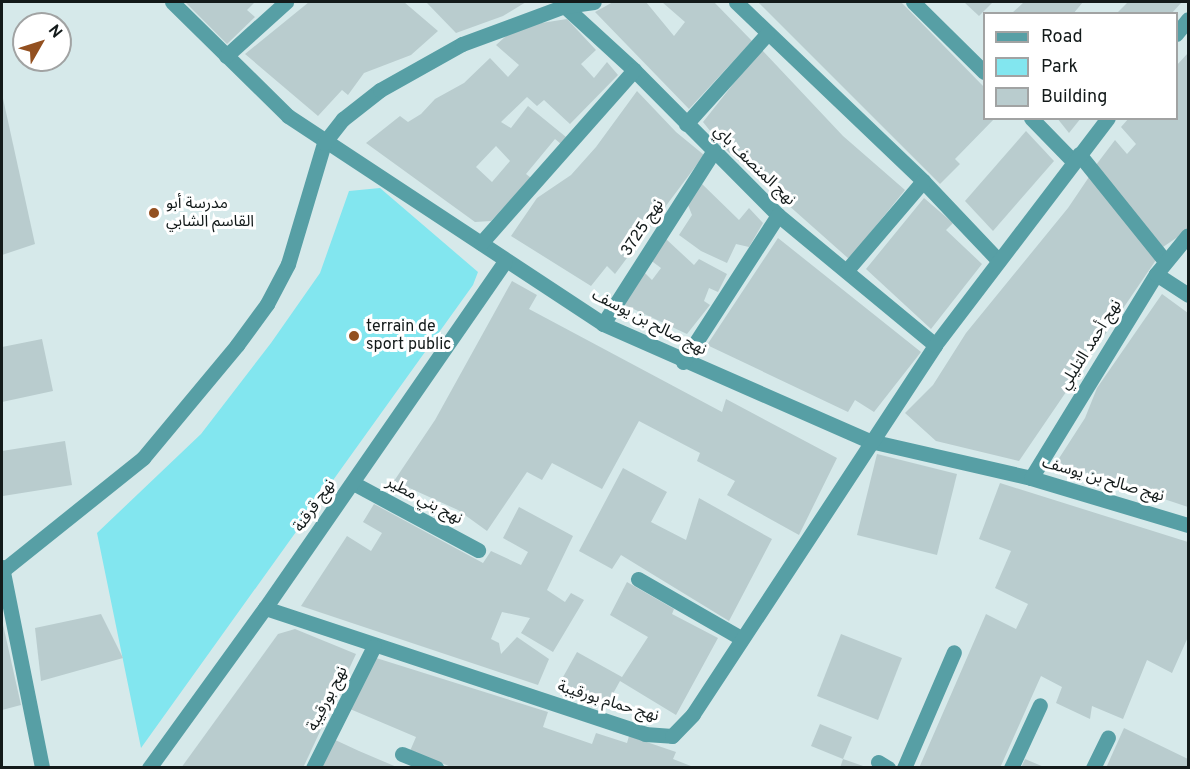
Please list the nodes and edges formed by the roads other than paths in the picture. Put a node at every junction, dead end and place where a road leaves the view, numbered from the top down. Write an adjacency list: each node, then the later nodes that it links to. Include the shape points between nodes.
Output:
1 (172, 2): 10 (street, نهج صالح بن يوسف)
2 (286, 2): 10 (street)
3 (594, 2): 6 (street)
4 (735, 2): 9 (street)
5 (913, 2): 12 (street)
6 (562, 4): 11 (street, نهج المنصف باي); 16 (street, via 462,44 416,68 343,119)
7 (1188, 19): 8 (street)
8 (1178, 32)
9 (767, 34): 15 (street); 19 (street)
10 (226, 56): 16 (street, نهج صالح بن يوسف, via 288,116)
11 (634, 70): 15 (street, نهج المنصف باي); 22 (street)
12 (983, 71)
13 (1033, 120): 18 (street)
14 (1106, 120): 18 (street, نهج حمام بورقيبة)
15 (686, 124): 17 (street, نهج المنصف باي)
16 (324, 143): 22 (street, نهج صالح بن يوسف); 37 (street, via 288,264 249,329 142,458)
17 (713, 152): 20 (street, نهج المنصف باي); 29 (street, نهج 3725)
18 (1076, 157): 23 (street, نهج حمام بورقيبة); 24 (street)
19 (923, 181): 23 (street); 26 (street)
20 (777, 215): 26 (street, نهج المنصف باي); 31 (street)
21 (1188, 235): 24 (street, نهج أحمد التليلي)
22 (481, 243): 25 (street, نهج صالح بن يوسف)
23 (999, 261): 30 (street, نهج حمام بورقيبة)
24 (1165, 261): 27 (street, نهج أحمد التليلي)
25 (505, 262): 29 (street, نهج صالح بن يوسف); 34 (street, نهج قرقنة)
26 (847, 270): 30 (street, نهج المنصف باي)
27 (1156, 274): 28 (street); 33 (street, نهج أحمد التليلي)
28 (1188, 295)
29 (603, 324): 31 (street, نهج صالح بن يوسف)
30 (935, 345): 32 (street, نهج حمام بورقيبة)
31 (683, 362): 32 (street, نهج صالح بن يوسف)
32 (870, 441): 33 (street, نهج صالح بن يوسف); 40 (street, نهج حمام بورقيبة)
33 (1031, 478): 35 (street, نهج صالح بن يوسف)
34 (353, 483): 36 (street, نهج بني مطير); 39 (street, نهج قرقنة)
35 (1188, 525)
36 (478, 550)
37 (2, 570): 46 (street)
38 (638, 579): 40 (street)
39 (265, 608): 41 (street, نهج حمام بورقيبة); 47 (street, نهج قرقنة)
40 (741, 638): 41 (street, نهج حمام بورقيبة, via 680,731 661,737)
41 (374, 646): 48 (street, نهج بورقيبة)
42 (954, 652): 50 (street)
43 (1040, 705): 51 (street)
44 (1108, 737): 52 (street)
45 (402, 754): 49 (street)
46 (42, 768)
47 (149, 768)
48 (313, 768)
49 (436, 768)
50 (904, 768)
51 (1011, 768)
52 (1093, 768)

